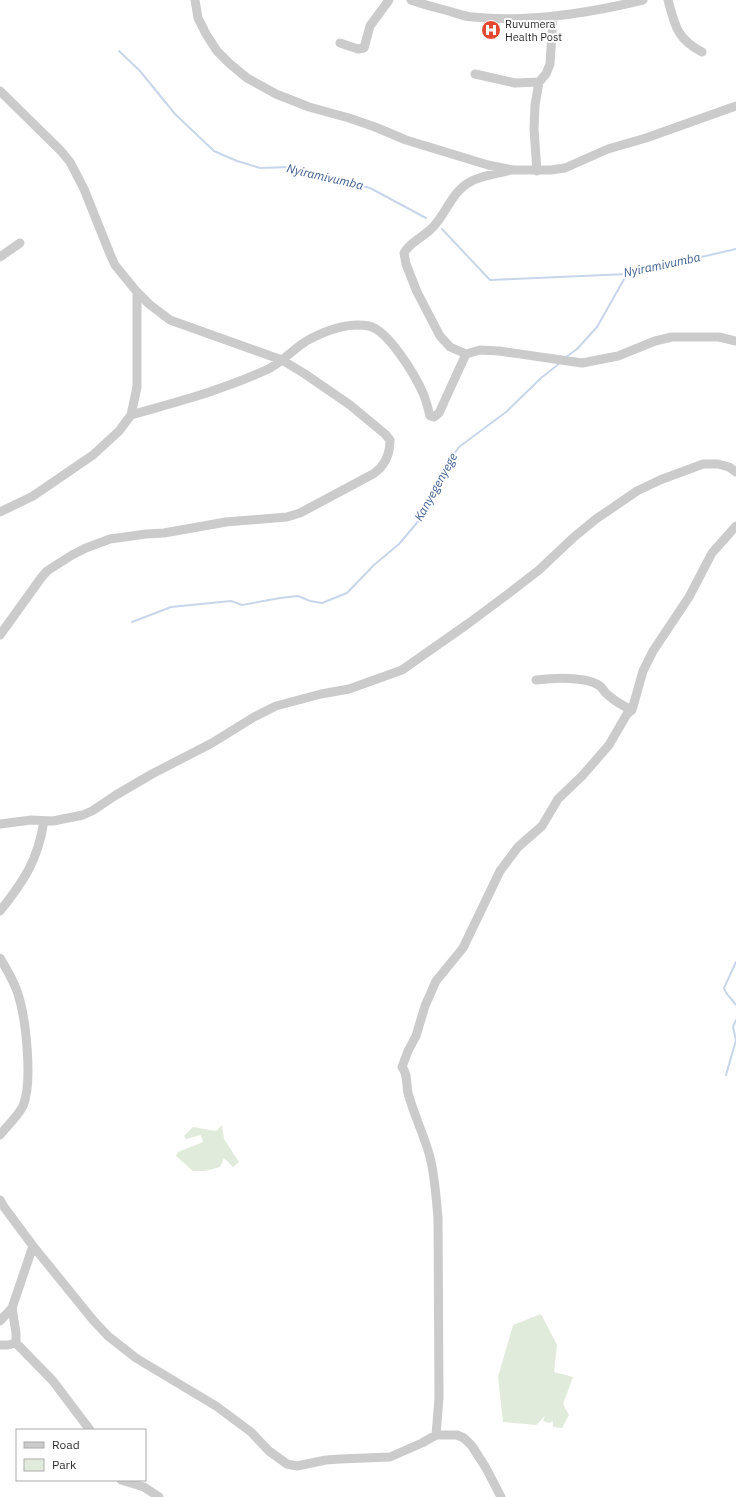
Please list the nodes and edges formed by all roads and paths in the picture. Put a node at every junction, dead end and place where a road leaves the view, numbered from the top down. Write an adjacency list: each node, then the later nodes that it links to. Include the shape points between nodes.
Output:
1 (195, 0): 13 (street, via 198,18 217,51 248,78 276,94 420,144)
2 (389, 0): 7 (street, via 370,26 364,48 358,49)
3 (411, 0): 6 (street, via 471,17)
4 (642, 0): 6 (street, via 597,11)
5 (668, 0): 8 (street, via 674,24 680,35 689,46)
6 (553, 17): 10 (street, via 550,64)
7 (340, 43)
8 (702, 52)
9 (475, 74): 10 (street, via 515,83)
10 (539, 82): 14 (street, via 534,129)
11 (0, 91): 17 (street, via 70,162 84,188 115,265)
12 (736, 106): 14 (street, via 608,149 565,168)
13 (513, 170): 14 (street); 19 (street, via 476,179 466,185 433,227 404,253 417,292 440,336 450,347)
14 (537, 171)
15 (20, 243): 16 (street)
16 (0, 256)
17 (137, 292): 20 (street, via 170,320); 21 (street, via 137,386)
18 (736, 341): 19 (street, via 714,337 672,337 618,356 582,363 499,351 480,350)
19 (466, 354): 20 (street, via 439,413 434,417 430,416 423,393 410,368 389,341 369,326 338,327 322,333 308,340)
20 (282, 360): 21 (street, via 268,370 250,377); 25 (street, via 350,405 389,438 387,460 382,467 294,515 118,537 86,548 44,575)
21 (131, 415): 23 (street, via 120,431 93,456 33,496)
22 (736, 472): 28 (street, via 718,464 703,464 660,480 596,519 539,570 402,670 349,689 276,706 152,774 92,811)
23 (0, 512)
24 (736, 526): 27 (street, via 712,553 689,598 653,651 643,671)
25 (0, 635)
26 (536, 680): 27 (street, via 556,678 590,681 601,686 606,694 618,703)
27 (632, 710): 40 (street, via 600,757 558,799 542,826 518,847 500,871 463,948 436,982 402,1067 429,1155 436,1190 439,1398)
28 (44, 821): 29 (street); 30 (street, via 39,847 32,862 17,890)
29 (0, 824)
30 (0, 911)
31 (0, 958): 32 (street, via 14,982 18,995 25,1032 28,1072 22,1108)
32 (0, 1134)
33 (0, 1200): 34 (street)
34 (33, 1246): 35 (street); 40 (street, via 108,1336 136,1358 216,1406 251,1432 269,1451 287,1464 298,1466 333,1459 390,1457)
35 (12, 1308): 36 (street); 37 (street)
36 (0, 1321)
37 (16, 1343): 38 (street); 39 (street, via 53,1381)
38 (0, 1345)
39 (89, 1429)
40 (436, 1435): 43 (street, via 454,1434 464,1438 486,1468)
41 (124, 1481): 42 (street, via 144,1487)
42 (159, 1497)
43 (502, 1497)

